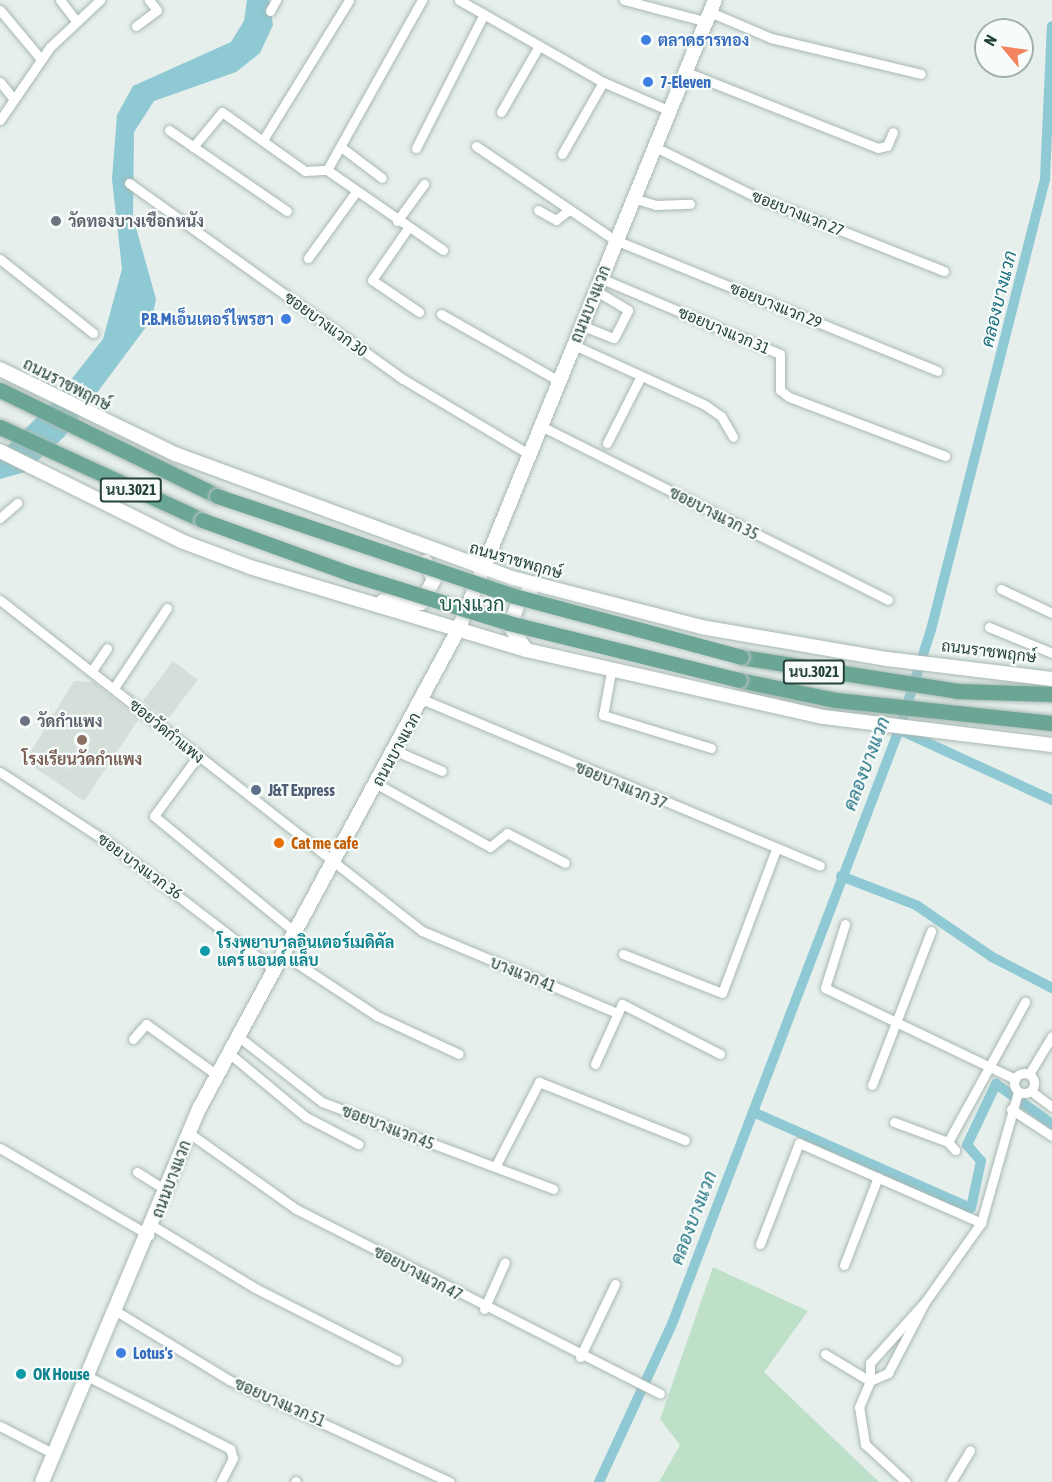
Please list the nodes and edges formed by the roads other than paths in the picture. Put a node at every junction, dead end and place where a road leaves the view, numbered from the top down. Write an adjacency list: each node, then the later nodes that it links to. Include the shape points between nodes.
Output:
1 (60, 0): 13 (street)
2 (100, 0): 13 (street)
3 (149, 0): 14 (street, via 157,10)
4 (276, 0): 10 (street)
5 (349, 0): 27 (street)
6 (422, 0): 30 (street)
7 (459, 0): 12 (street)
8 (624, 0): 11 (street)
9 (0, 10): 16 (street)
10 (270, 11)
11 (711, 12): 17 (main road, ถนนบางแวก); 18 (street, via 771,38)
12 (484, 14): 15 (street); 32 (street)
13 (75, 19): 16 (street)
14 (136, 26)
15 (539, 46): 20 (street); 23 (street)
16 (41, 59): 21 (street)
17 (686, 72): 22 (main road, ถนนบางแวก); 26 (street, via 878,148 887,146)
18 (921, 74)
19 (0, 82): 21 (street)
20 (603, 82): 22 (street); 33 (street)
21 (14, 99): 24 (street)
22 (670, 111): 31 (main road, ถนนบางแวก)
23 (501, 112)
24 (0, 120)
25 (169, 129): 29 (street)
26 (893, 132)
27 (263, 140): 29 (street, via 222,112); 34 (street, via 305,171)
28 (476, 146): 42 (street, ซอยบางแวก 29)
29 (193, 147): 43 (street)
30 (341, 147): 34 (street); 35 (street)
31 (655, 147): 39 (main road, ถนนบางแวก); 50 (street, ซอยบางแวก 27, via 756,197)
32 (416, 148)
33 (562, 154)
34 (327, 170): 38 (street)
35 (382, 178)
36 (129, 183): 67 (street, ซอยบางแวก 30, via 356,347)
37 (424, 184): 44 (street)
38 (356, 192): 44 (street); 48 (street)
39 (633, 198): 40 (street, via 656,205); 46 (main road, ถนนบางแวก)
40 (690, 204)
41 (538, 210): 42 (street, via 556,220)
42 (569, 210): 46 (street, ซอยบางแวก 29)
43 (287, 211)
44 (397, 221): 45 (street)
45 (408, 228): 47 (street); 52 (street, via 372,280)
46 (615, 240): 51 (main road, ถนนบางแวก); 58 (street, ซอยบางแวก 29)
47 (443, 250)
48 (308, 258)
49 (0, 259): 55 (street)
50 (944, 271)
51 (598, 284): 54 (main road, ถนนบางแวก); 54 (street, via 628,310 614,338); 68 (street, ซอยบางแวก 31, via 780,354 780,390 789,397)
52 (419, 312)
53 (441, 314): 60 (street)
54 (581, 326): 56 (main road, ถนนบางแวก)
55 (93, 333)
56 (574, 345): 59 (street); 60 (main road, ถนนบางแวก)
57 (0, 369): 71 (main road, ถนนราชพฤกษ์ / นบ.3021, via 87,415)
58 (937, 371)
59 (641, 376): 64 (street, via 714,411); 65 (street)
60 (559, 381): 62 (main road, ถนนบางแวก)
61 (0, 390): 89 (main road, ถนนราชพฤกษ์ / นบ.3021, bridge, via 217,496 514,596 741,657 957,690)
62 (540, 426): 67 (main road, ถนนบางแวก); 77 (street, ซอยบางแวก 35)
63 (0, 427): 91 (main road, นบ.3021, bridge, via 60,458 202,520 498,619 739,680 958,717)
64 (733, 437)
65 (607, 443)
66 (0, 451): 75 (main road, นบ.3021, via 181,541)
67 (529, 454): 72 (main road, ถนนบางแวก)
68 (945, 456)
69 (17, 503): 70 (street)
70 (0, 518)
71 (376, 532): 72 (main road, ถนนราชพฤกษ์ / นบ.3021); 75 (main road, via 432,568 430,591 413,605)
72 (484, 570): 73 (main road, ถนนราชพฤกษ์ / นบ.3021); 81 (main road, ถนนบางแวก)
73 (542, 587): 83 (main road, via 520,598 512,615 513,632); 87 (main road, ถนนราชพฤกษ์ / นบ.3021, via 701,627 887,659 959,664)
74 (1001, 589): 79 (street)
75 (351, 597): 81 (main road, นบ.3021)
76 (0, 600): 85 (street, ซอยวัดกำแพง)
77 (888, 600)
78 (167, 608): 88 (street)
79 (1052, 613)
80 (989, 627): 84 (street)
81 (458, 630): 83 (main road, นบ.3021); 90 (main road, ถนนบางแวก)
82 (107, 648): 85 (street)
83 (526, 650): 86 (main road, นบ.3021)
84 (1052, 653)
85 (93, 669): 88 (street, ซอยวัดกำแพง)
86 (612, 672): 92 (main road, นบ.3021, via 883,727); 93 (street, via 603,715)
87 (1052, 679)
88 (114, 688): 95 (street, ซอยวัดกำแพง)
89 (1052, 694)
90 (424, 700): 94 (main road, ถนนบางแวก); 99 (street, ซอยบางแวก 37)
91 (1052, 723)
92 (1052, 745)
93 (711, 748)
94 (396, 751): 96 (street); 98 (main road, ถนนบางแวก)
95 (198, 756): 100 (street, ซอยวัดกำแพง); 105 (street, via 154,816)
96 (442, 771)
97 (0, 772): 108 (street, ซอย บางแวก 36, via 109,843)
98 (377, 784): 100 (main road, ถนนบางแวก); 101 (street, via 490,848 507,833)
99 (776, 849): 102 (street, ซอยบางแวก 37); 107 (street, via 722,993)
100 (334, 862): 105 (main road, ถนนบางแวก); 110 (street, บางแวก 41, via 433,937)
101 (566, 863)
102 (820, 866)
103 (845, 924): 111 (street, via 825,987)
104 (931, 931): 111 (street)
105 (295, 932): 106 (main road, ถนนบางแวก)
106 (283, 954): 108 (main road, ถนนบางแวก); 116 (street, via 377,1016)
107 (623, 954)
108 (273, 969): 113 (main road, ถนนบางแวก)
109 (1025, 1002): 119 (street)
110 (617, 1013): 117 (street, บางแวก 41, via 622,1004); 118 (street)
111 (897, 1022): 119 (street); 123 (street)
112 (1052, 1036): 120 (street)
113 (239, 1037): 115 (main road, ถนนบางแวก); 136 (street, ซอยบางแวก 45, via 322,1102)
114 (133, 1039): 121 (street, via 146,1024)
115 (230, 1054): 121 (main road, ถนนบางแวก); 133 (street, via 306,1117)
116 (459, 1054)
117 (720, 1054)
118 (595, 1064)
119 (994, 1064): 122 (street); 132 (street)
120 (1029, 1074): 122 (street); 124 (street)
121 (217, 1075): 129 (main road, ถนนบางแวก)
122 (1015, 1079): 125 (street)
123 (872, 1085)
124 (1031, 1090): 125 (street); 126 (street)
125 (1018, 1092): 127 (street)
126 (1052, 1107)
127 (1011, 1109): 130 (street); 141 (street, via 996,1184)
128 (894, 1122): 132 (street)
129 (189, 1133): 140 (main road, ถนนบางแวก); 148 (street, ซอยบางแวก 47, via 296,1209)
130 (1052, 1136)
131 (685, 1140): 136 (street, via 539,1082)
132 (948, 1142): 135 (street)
133 (358, 1144)
134 (0, 1148): 142 (street)
135 (955, 1150)
136 (495, 1167): 139 (street, ซอยบางแวก 45)
137 (137, 1172): 140 (street)
138 (878, 1177): 141 (street); 143 (street, via 799,1143); 145 (street)
139 (553, 1189)
140 (166, 1190): 142 (main road, ถนนบางแวก)
141 (981, 1223): 147 (street)
142 (151, 1231): 149 (main road, ถนนบางแวก); 154 (street)
143 (760, 1244)
144 (505, 1262): 148 (street)
145 (844, 1265)
146 (615, 1284): 153 (street)
147 (925, 1302): 150 (street); 152 (street)
148 (484, 1309): 153 (street, ซอยบางแวก 47)
149 (116, 1311): 155 (main road, ถนนบางแวก); 163 (street, ซอยบางแวก 51, via 230,1380)
150 (884, 1343): 152 (street); 156 (street, via 870,1363)
151 (825, 1354): 156 (street)
152 (900, 1354): 156 (street, via 888,1373)
153 (580, 1357): 157 (street, ซอยบางแวก 47)
154 (397, 1360)
155 (87, 1376): 160 (main road, ถนนบางแวก); 162 (street, via 231,1449 233,1458)
156 (870, 1381): 164 (street, via 859,1407 865,1444)
157 (660, 1394)
158 (0, 1425): 160 (street)
159 (970, 1450): 165 (street)
160 (54, 1454): 161 (main road, ถนนบางแวก)
161 (42, 1482)
162 (221, 1482)
163 (450, 1482)
164 (906, 1482)
165 (951, 1482)

